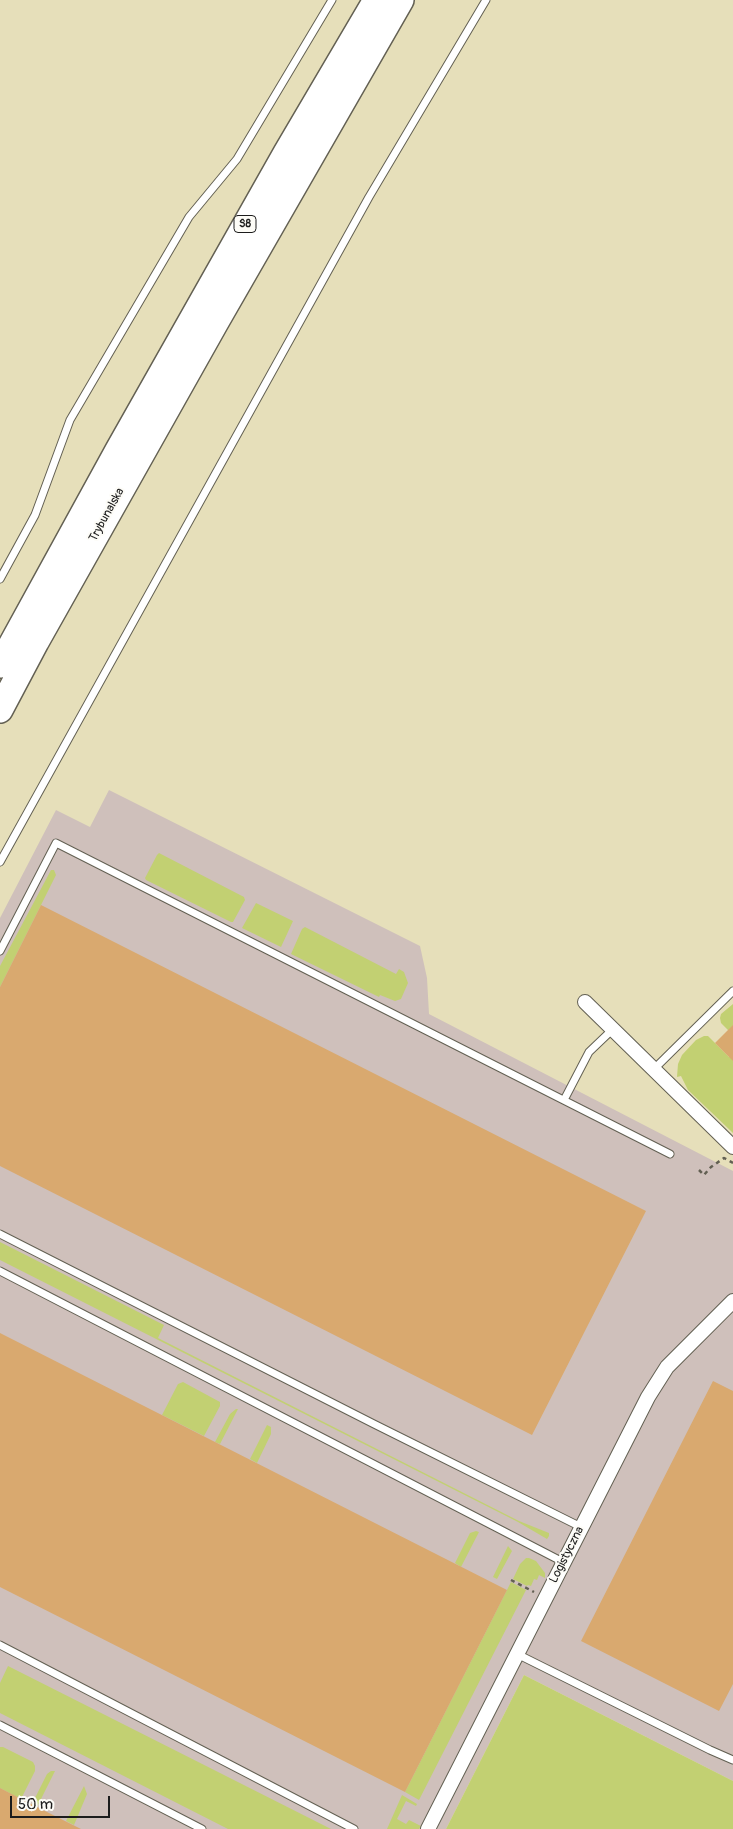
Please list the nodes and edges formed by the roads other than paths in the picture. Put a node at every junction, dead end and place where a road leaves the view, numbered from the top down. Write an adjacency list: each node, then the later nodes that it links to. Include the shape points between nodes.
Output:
1 (332, 0): 5 (lane, via 237,159 189,217 70,420 36,515)
2 (376, 0): 6 (highway, Trybunalska / S8, via 286,153)
3 (401, 0): 7 (highway, Trybunalska / S8, via 216,322)
4 (486, 0): 8 (lane, via 369,197)
5 (0, 580)
6 (0, 664)
7 (0, 710)
8 (0, 862)
9 (0, 951): 14 (lane, via 56,843)
10 (733, 991): 13 (lane)
11 (585, 1002): 12 (street)
12 (612, 1030): 13 (street); 14 (lane, via 589,1052)
13 (654, 1070): 15 (street)
14 (564, 1100): 16 (lane)
15 (733, 1147)
16 (670, 1154)
17 (0, 1234): 20 (lane)
18 (0, 1271): 21 (lane)
19 (733, 1301): 20 (street, Logistyczna, via 660,1377)
20 (581, 1527): 21 (street, Logistyczna)
21 (563, 1562): 23 (street, Logistyczna)
22 (0, 1645): 27 (lane)
23 (517, 1654): 25 (lane); 28 (street, Logistyczna)
24 (0, 1725): 26 (lane)
25 (733, 1760)
26 (202, 1829)
27 (354, 1829)
28 (428, 1829)

